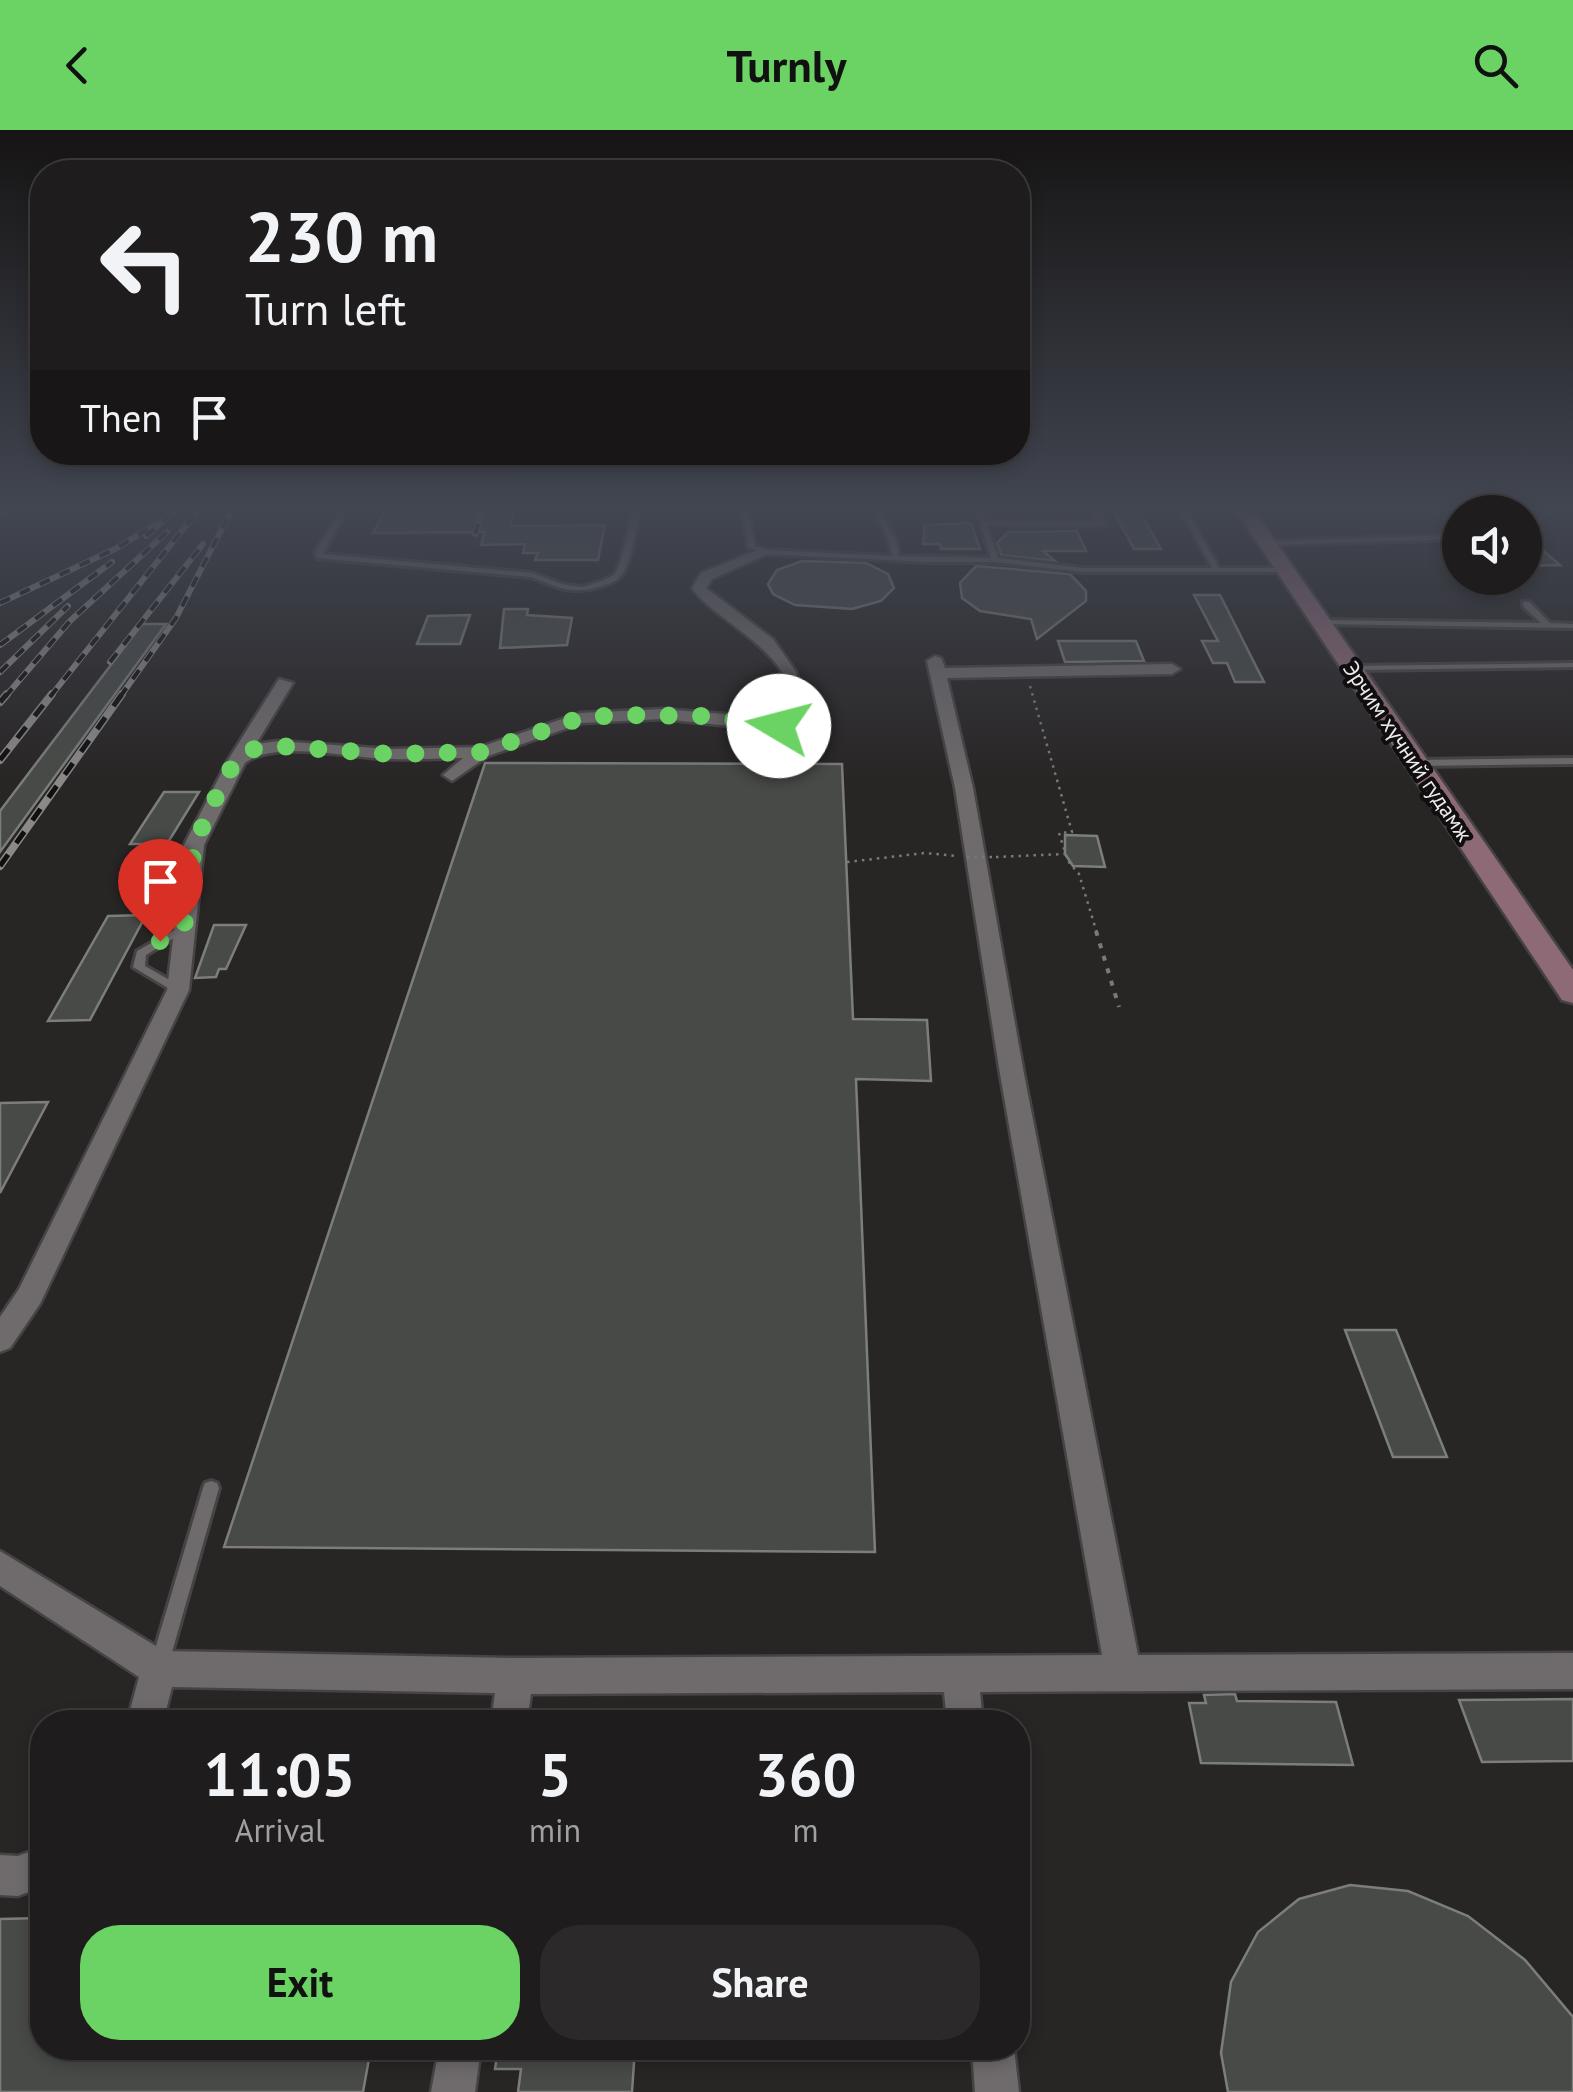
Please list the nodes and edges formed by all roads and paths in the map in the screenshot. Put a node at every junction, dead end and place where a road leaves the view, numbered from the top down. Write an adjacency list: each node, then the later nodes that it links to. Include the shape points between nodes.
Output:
1 (709, 601): 12 (street, via 750,627 780,659 799,707 792,724 662,714 580,718)
2 (1306, 601): 4 (main road, Эрчим хүчний гудамж)
3 (1526, 604): 5 (lane)
4 (1320, 622): 5 (lane); 8 (main road, Эрчим хүчний гудамж)
5 (1548, 626): 6 (lane)
6 (1573, 626)
7 (1573, 665): 8 (lane)
8 (1352, 668): 15 (main road, Эрчим хүчний гудамж)
9 (1172, 670): 10 (street)
10 (1026, 672): 17 (path, via 1072,832 1059,834); 28 (street, via 937,667)
11 (285, 683): 13 (street)
12 (482, 752): 13 (street, via 278,746 248,750); 16 (street)
13 (236, 760): 19 (street, via 194,845)
14 (1573, 761): 15 (lane)
15 (1416, 763): 21 (main road, Эрчим хүчний гудамж)
16 (452, 774)
17 (1064, 854): 18 (path, bridge, via 925,853); 22 (path, via 1078,874)
18 (847, 862)
19 (184, 927): 20 (street); 20 (lane, via 140,952 139,968)
20 (178, 990): 23 (street, via 30,1296)
21 (1573, 994)
22 (1119, 1007)
23 (0, 1340)
24 (211, 1488): 26 (lane)
25 (0, 1567): 26 (street)
26 (159, 1669): 30 (street); 31 (street)
27 (1573, 1671): 28 (street)
28 (1123, 1672): 29 (street)
29 (960, 1673): 30 (street); 33 (street)
30 (516, 1676): 32 (street)
31 (148, 1710)
32 (511, 1710)
33 (964, 1710)
34 (30, 1871): 35 (street)
35 (0, 1874)
36 (458, 2060): 38 (street)
37 (995, 2060): 39 (street)
38 (453, 2092)
39 (997, 2092)

